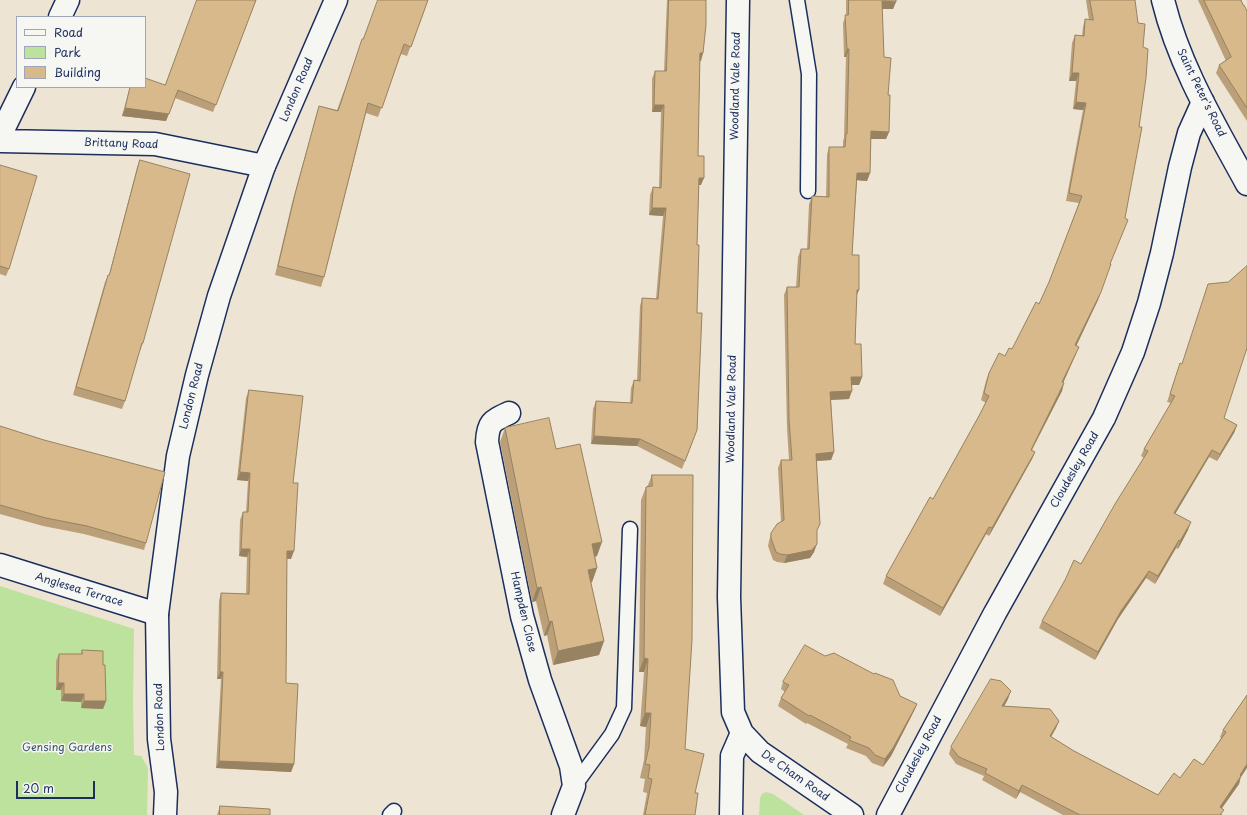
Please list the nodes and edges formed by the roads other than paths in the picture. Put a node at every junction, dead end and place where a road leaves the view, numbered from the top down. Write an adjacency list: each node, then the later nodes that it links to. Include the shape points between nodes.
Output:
1 (68, 0): 6 (street)
2 (336, 0): 11 (street, London Road)
3 (738, 0): 18 (street, Woodland Vale Road, via 729,596 733,712)
4 (797, 0): 13 (lane, via 809,74)
5 (1163, 0): 8 (street, Saint Peter's Road, via 1169,24)
6 (60, 16)
7 (24, 88): 9 (street)
8 (1203, 102): 12 (street, Saint Peter's Road); 24 (street, Cloudesley Road, via 1189,133 1149,304 1133,352 1104,418 995,613)
9 (0, 136)
10 (0, 141): 11 (street, Brittany Road, via 155,144)
11 (264, 166): 17 (street, London Road, via 219,296 197,375 178,456)
12 (1247, 184)
13 (808, 191)
14 (509, 413): 19 (street, Hampden Close, via 494,420 488,429 486,442 522,616 540,680 571,766)
15 (630, 528): 19 (lane, via 624,708 612,734)
16 (0, 565): 17 (street, Anglesea Terrace)
17 (157, 614): 20 (street, London Road, via 159,739 166,792)
18 (742, 733): 22 (street, via 732,756); 23 (street, De Cham Road, via 760,752)
19 (574, 786): 21 (street, Hampden Close)
20 (165, 815)
21 (563, 815)
22 (731, 815)
23 (852, 815)
24 (888, 815)

